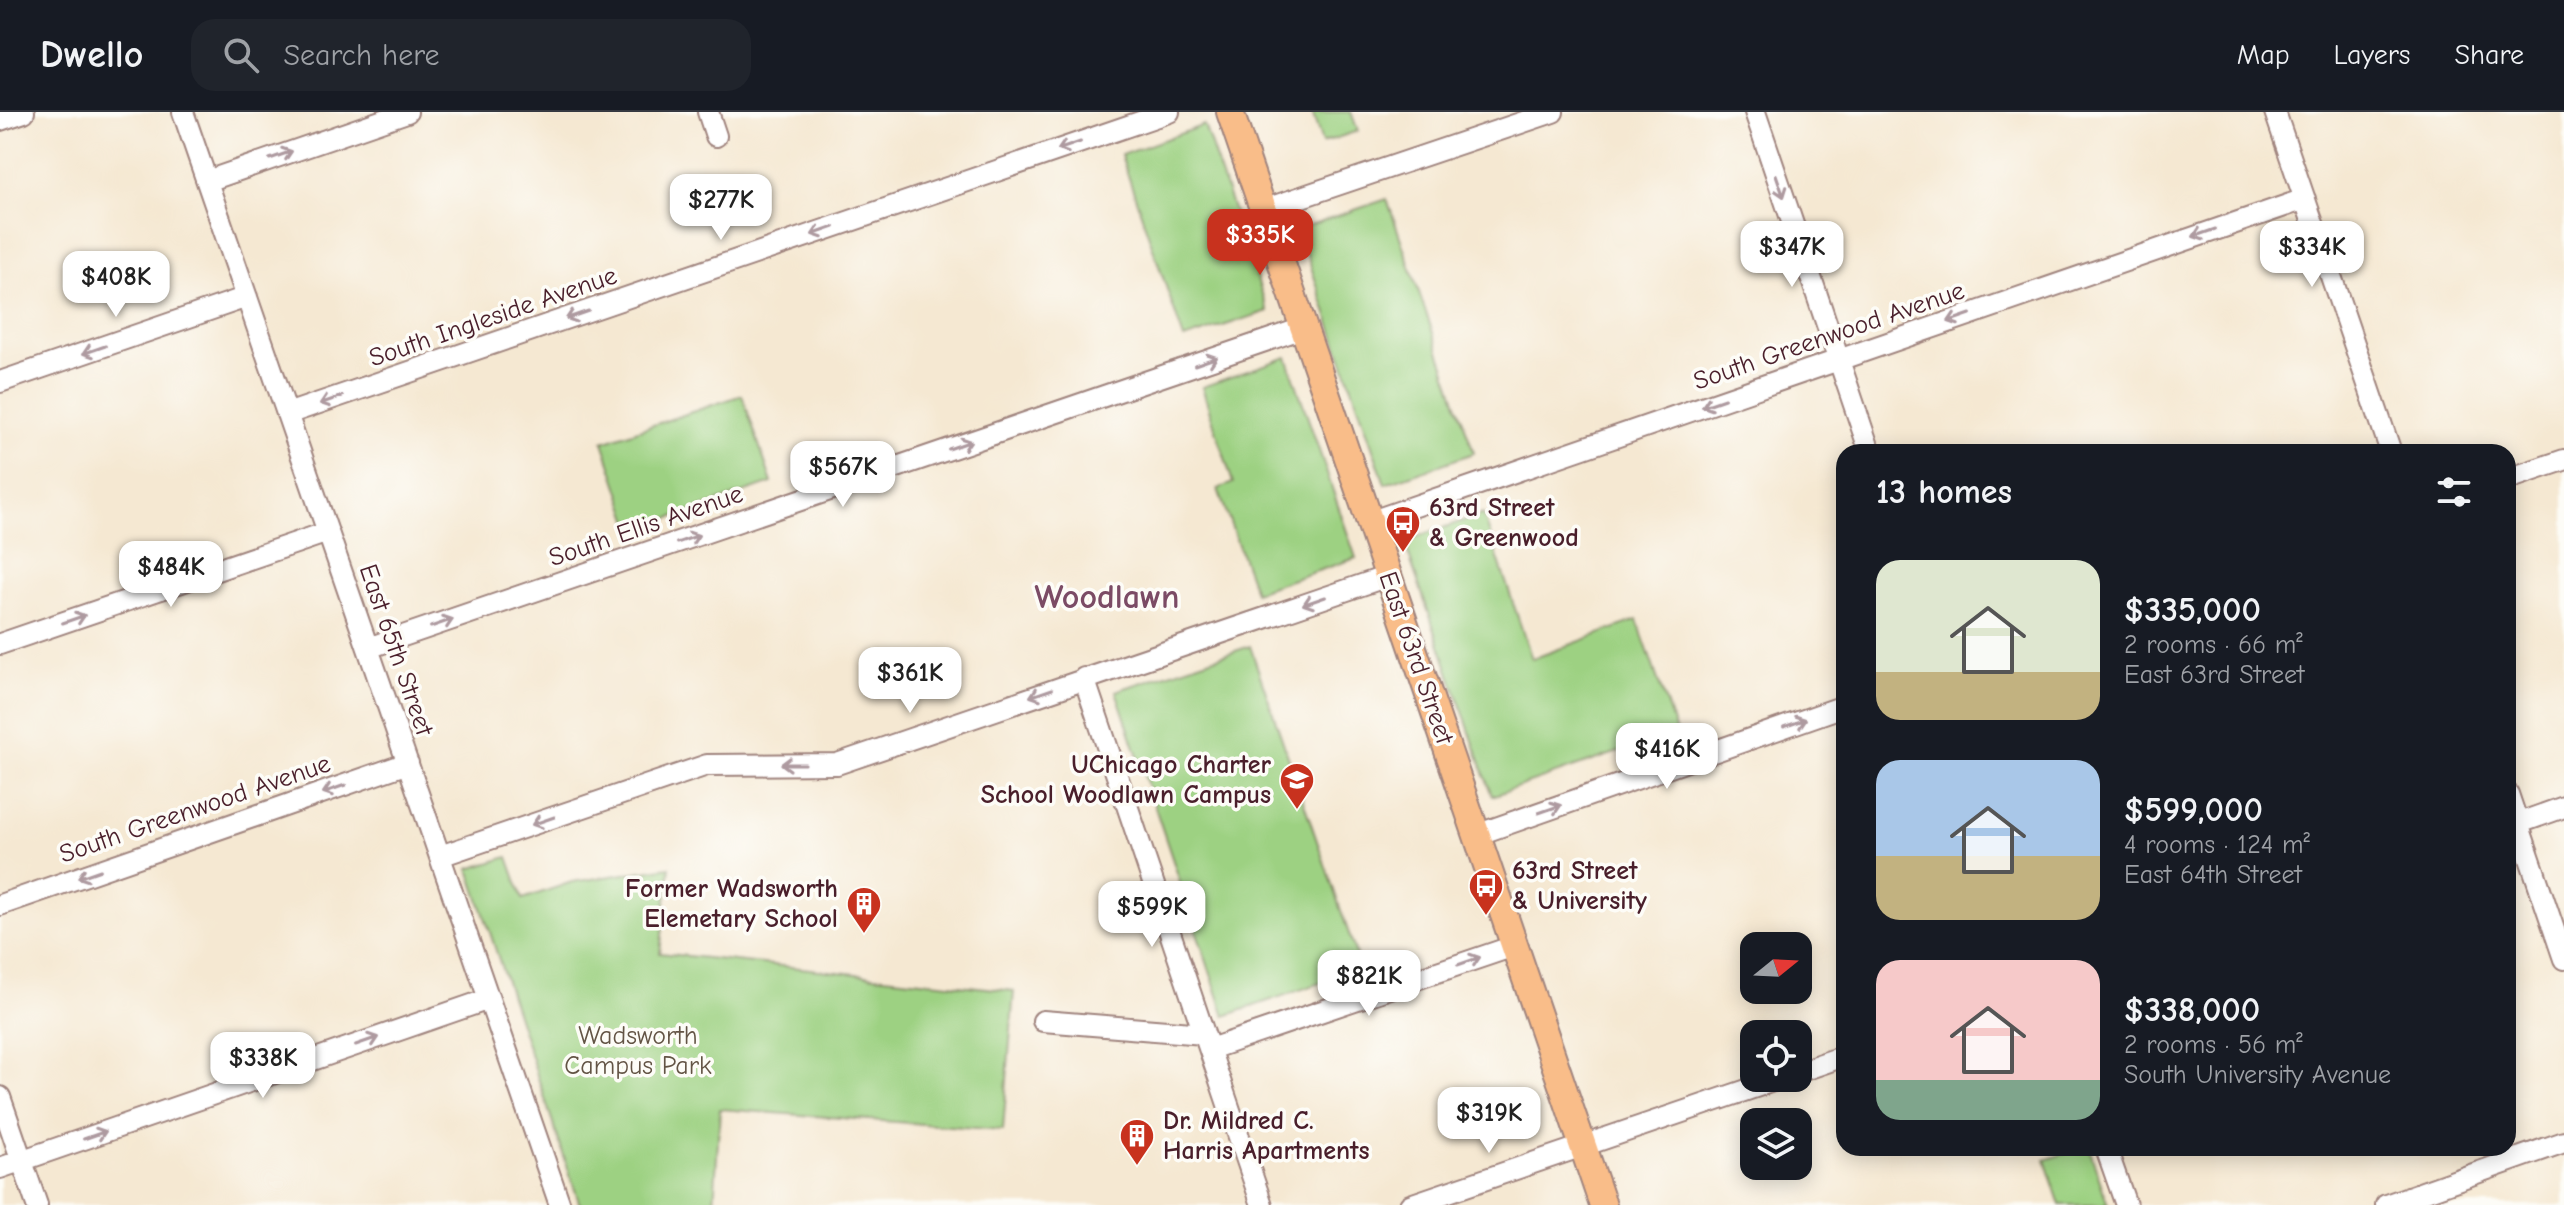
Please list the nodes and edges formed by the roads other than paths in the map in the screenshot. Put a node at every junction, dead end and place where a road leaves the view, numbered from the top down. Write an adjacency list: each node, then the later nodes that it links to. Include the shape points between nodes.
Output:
1 (24, 112): 10 (street)
2 (183, 112): 12 (street, East 65th Street)
3 (407, 112): 12 (street, one-way to 3)
4 (708, 112): 11 (street)
5 (1169, 112): 19 (street, South Ingleside Avenue, one-way to 19)
6 (1230, 112): 14 (main road, East 63rd Street)
7 (1553, 112): 14 (street)
8 (1755, 112): 17 (street, one-way to 17)
9 (2275, 112): 13 (street)
10 (0, 120)
11 (716, 136)
12 (207, 181): 15 (street, East 65th Street)
13 (2305, 199): 17 (street, South Greenwood Avenue, one-way to 17); 21 (street)
14 (1263, 210): 16 (main road, East 63rd Street)
15 (247, 297): 18 (street, one-way to 18); 19 (street, East 65th Street)
16 (1303, 328): 24 (main road, East 63rd Street); 28 (street, South Ellis Avenue, one-way to 16)
17 (1839, 359): 20 (street); 24 (street, South Greenwood Avenue, one-way to 24)
18 (0, 382)
19 (287, 414): 25 (street, East 65th Street)
20 (1867, 444)
21 (2388, 444)
22 (2564, 460): 23 (street)
23 (2516, 476)
24 (1369, 522): 26 (main road, East 63rd Street)
25 (328, 532): 27 (street, one-way to 25); 28 (street, East 65th Street)
26 (1388, 576): 29 (street, one-way to 29); 35 (main road, East 63rd Street)
27 (0, 644)
28 (368, 648): 31 (street, East 65th Street)
29 (1084, 678): 36 (street, one-way to 36, via 837,764 707,765); 42 (street)
30 (1836, 709): 35 (street, one-way to 30)
31 (408, 763): 36 (street, East 65th Street); 37 (street, South Greenwood Avenue, one-way to 37)
32 (2564, 807): 33 (street)
33 (2516, 824)
34 (2516, 833): 39 (street)
35 (1476, 835): 38 (main road, East 63rd Street)
36 (440, 856): 40 (street, East 65th Street)
37 (0, 905)
38 (1514, 946): 42 (street, one-way to 38); 48 (main road, East 63rd Street)
39 (2564, 959)
40 (489, 999): 50 (street, one-way to 40); 53 (street, East 65th Street)
41 (1043, 1021): 42 (street)
42 (1207, 1041): 54 (street)
43 (1836, 1059): 44 (street)
44 (1812, 1067)
45 (1741, 1092): 48 (street)
46 (0, 1097): 50 (street)
47 (2564, 1142): 58 (street)
48 (1583, 1146): 55 (street); 56 (main road, East 63rd Street)
49 (2109, 1156): 57 (street)
50 (22, 1161): 51 (street); 52 (street)
51 (0, 1168)
52 (37, 1205)
53 (560, 1205)
54 (1262, 1205)
55 (1410, 1205)
56 (1603, 1205)
57 (2126, 1205)
58 (2386, 1205)

